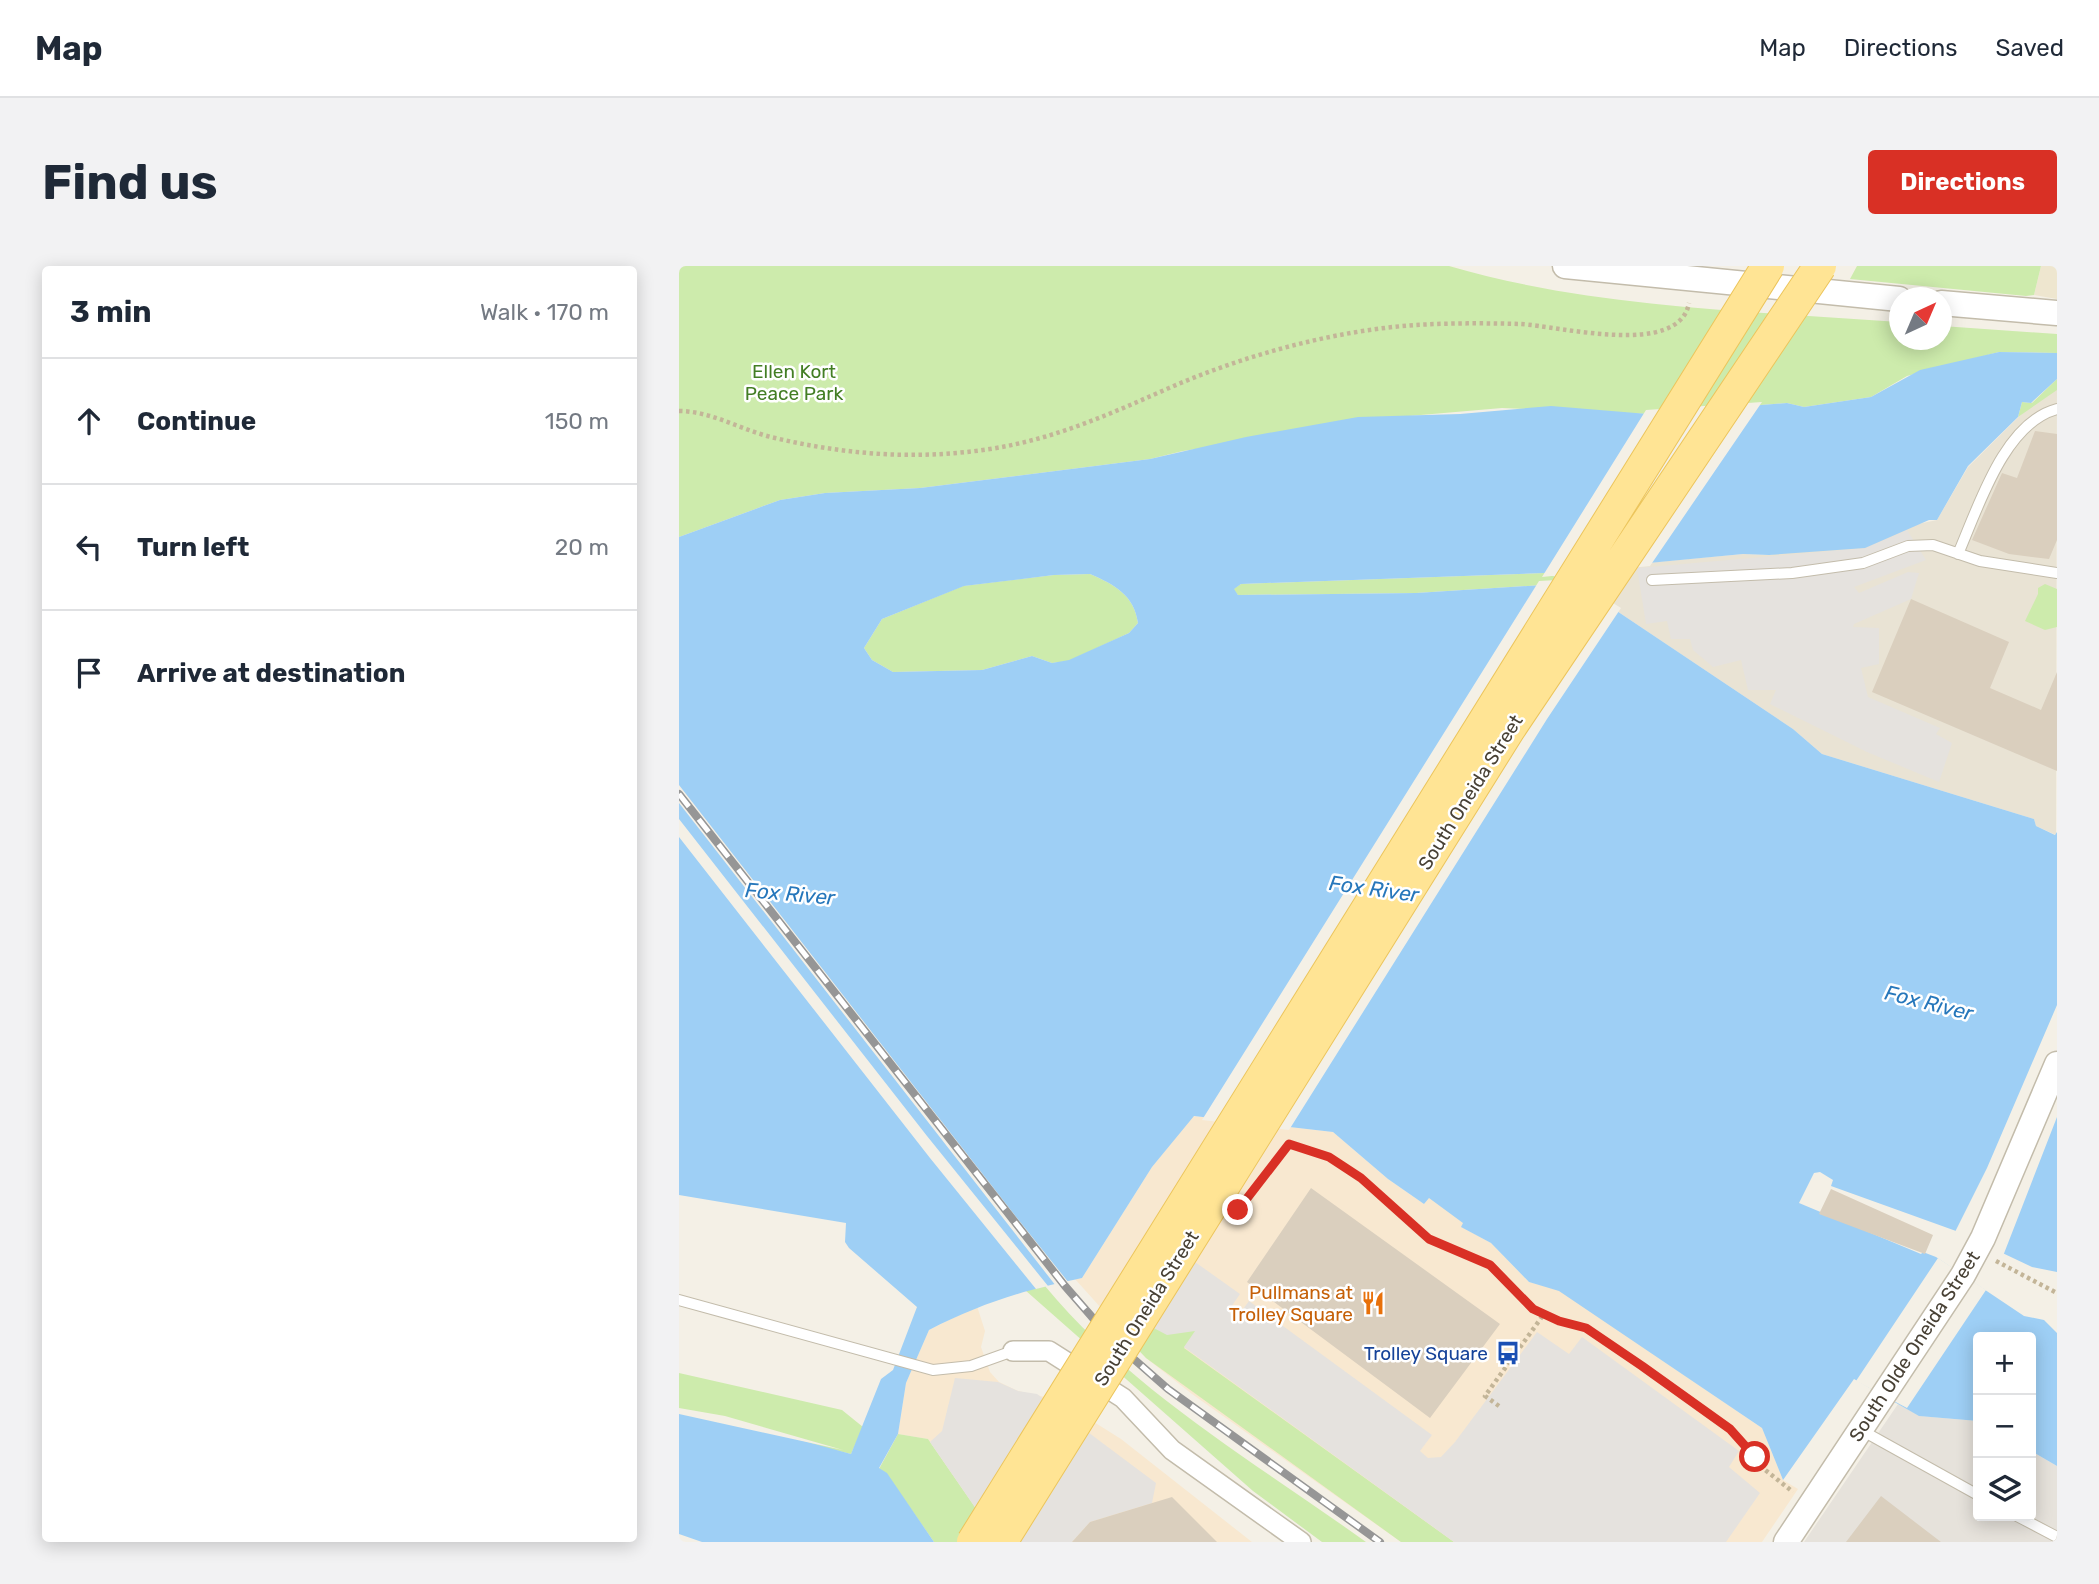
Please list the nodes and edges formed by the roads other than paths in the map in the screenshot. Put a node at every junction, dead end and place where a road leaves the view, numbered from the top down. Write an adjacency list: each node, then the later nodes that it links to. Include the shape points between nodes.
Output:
1 (1565, 266): 4 (street)
2 (1768, 266): 18 (main road, South Oneida Street, bridge)
3 (1820, 266): 19 (main road, South Oneida Street, bridge, via 1509,729)
4 (1889, 298)
5 (1952, 304): 6 (street)
6 (2057, 313)
7 (2057, 409): 8 (lane, via 2028,426 2006,451)
8 (1958, 554): 9 (lane); 10 (lane, via 1933,545 1908,546 1863,563 1792,573)
9 (2055, 573)
10 (1652, 580)
11 (2057, 1064): 14 (street, South Olde Oneida Street, via 1988,1254 1963,1275)
12 (679, 1300): 13 (lane, via 933,1370 971,1366)
13 (1013, 1351): 20 (street, via 1049,1351 1123,1398 1172,1450)
14 (1860, 1429): 15 (lane); 21 (street, South Olde Oneida Street)
15 (1973, 1492)
16 (2027, 1521): 17 (lane)
17 (2057, 1537)
18 (973, 1542)
19 (1001, 1542)
20 (1301, 1542)
21 (1786, 1542)

